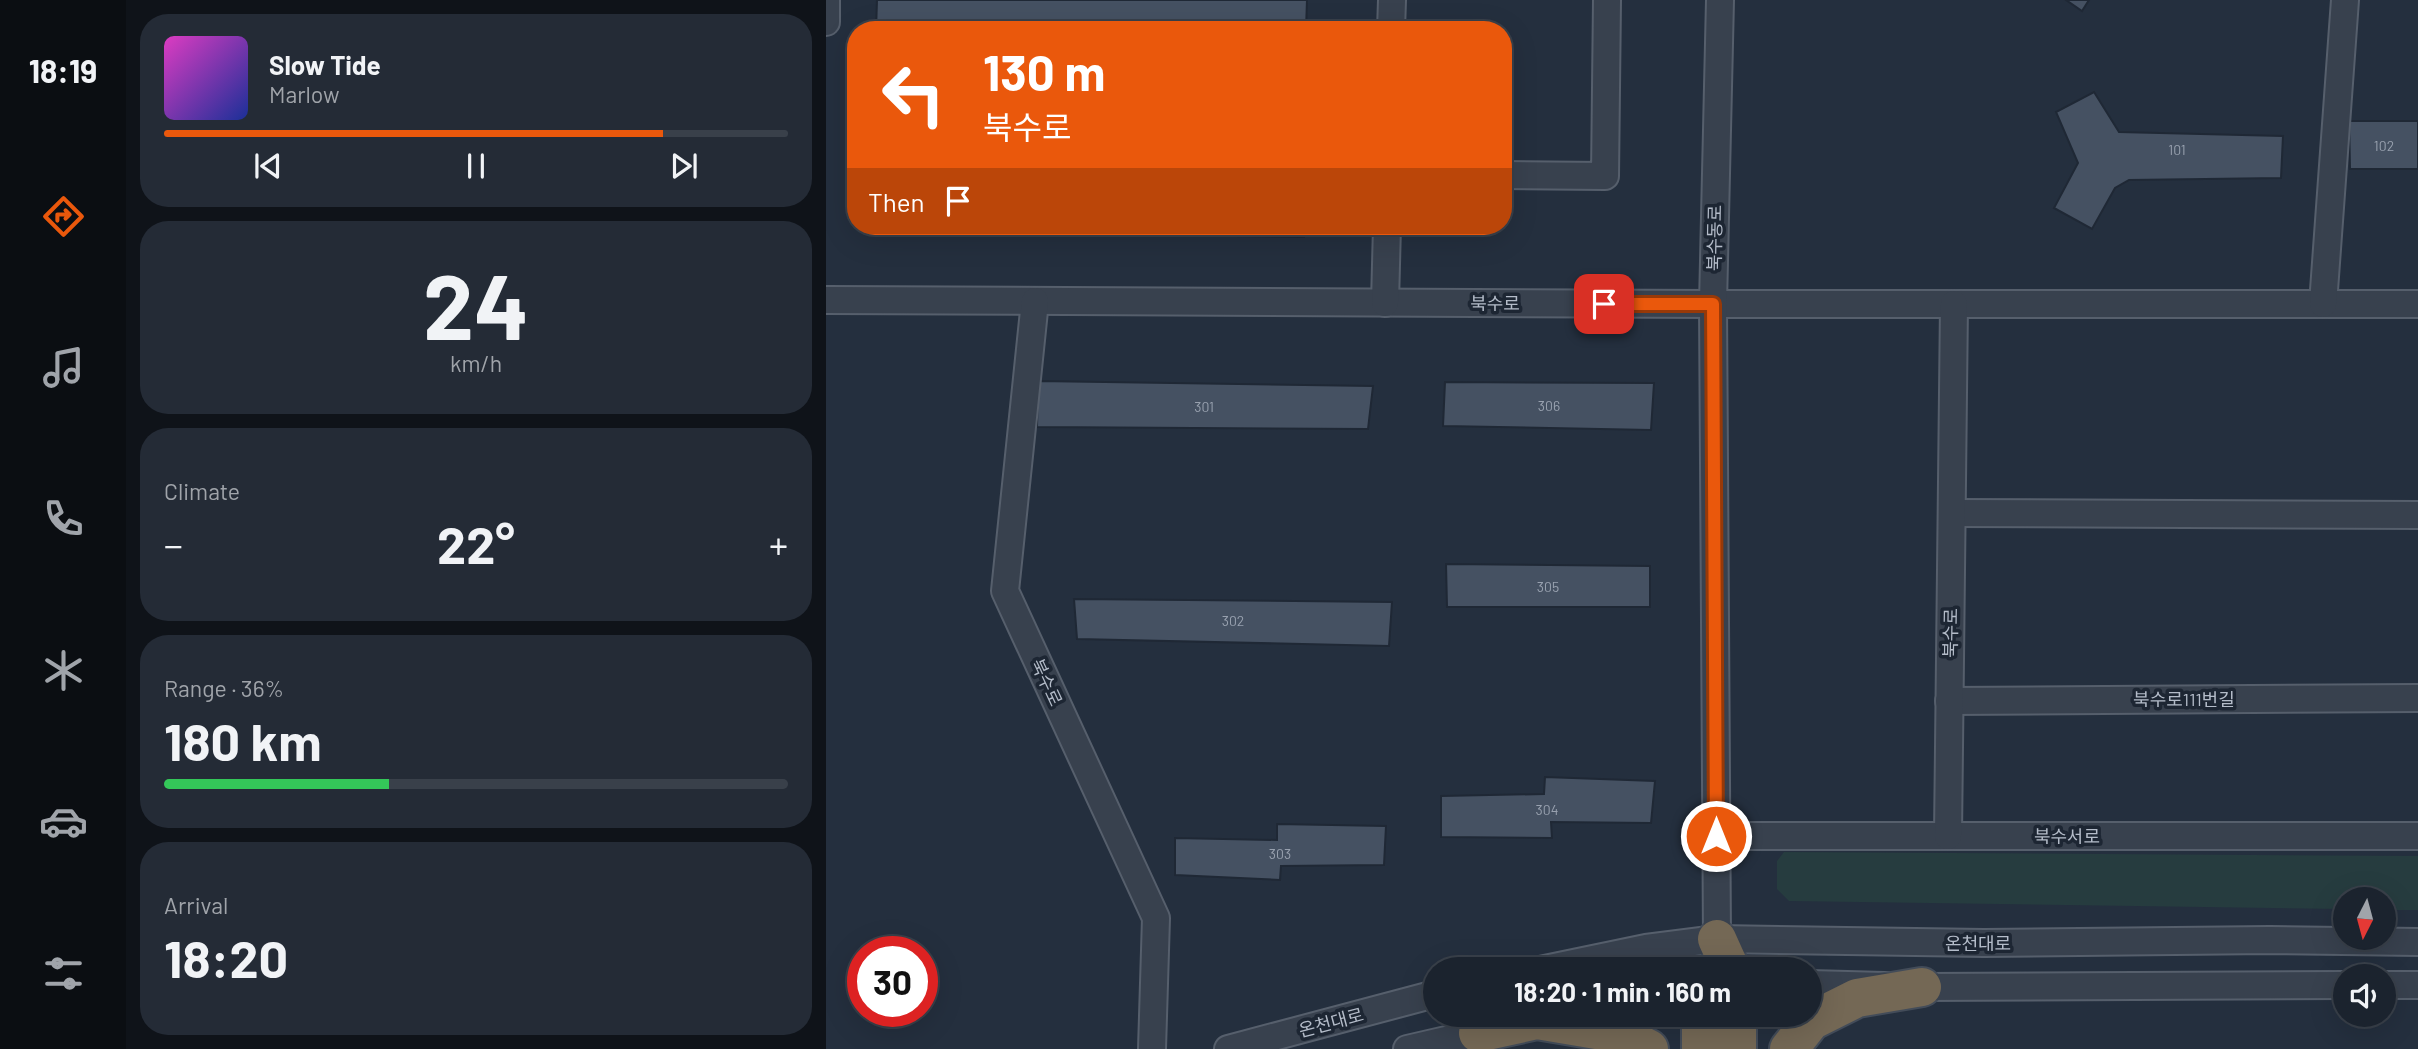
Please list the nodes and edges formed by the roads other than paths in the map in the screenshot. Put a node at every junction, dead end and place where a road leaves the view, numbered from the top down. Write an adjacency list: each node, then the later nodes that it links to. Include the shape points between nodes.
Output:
1 (826, 0): 7 (street)
2 (1392, 0): 6 (street)
3 (1607, 0): 8 (street, via 1605,176)
4 (1720, 0): 13 (street, 북수동로)
5 (2345, 0): 15 (street)
6 (1391, 21)
7 (826, 22)
8 (1512, 175)
9 (1387, 235): 12 (street)
10 (826, 300): 11 (street, 북수로)
11 (1035, 301): 12 (street, 북수로); 39 (street, 북수로, via 1005,591 1156,918)
12 (1385, 303): 13 (street, 북수로)
13 (1713, 304): 14 (street, 북수로); 21 (street, 북수동로)
14 (1954, 304): 15 (street, 북수로); 17 (street, 북수로)
15 (2323, 304): 16 (street, 북수로)
16 (2418, 304)
17 (1952, 513): 18 (street); 20 (street, 북수로)
18 (2418, 515)
19 (2418, 698): 20 (street, 북수로111번길)
20 (1949, 701): 22 (street, 북수로)
21 (1716, 836): 22 (street, 북수서로); 27 (street, 북수동로)
22 (1948, 836): 23 (street, 북수서로)
23 (2418, 836)
24 (2418, 942): 28 (street, 온천대로, via 1984,943)
25 (1603, 957): 26 (street, 온천대로, via 1646,948)
26 (1705, 957)
27 (1718, 957)
28 (1751, 957)
29 (1822, 984): 33 (street)
30 (2333, 985): 33 (street)
31 (2396, 985): 32 (street)
32 (2418, 985)
33 (1922, 987): 45 (highway, via 1857,998 1811,1021)
34 (1423, 997): 40 (street, 온천대로)
35 (1502, 1027): 38 (street)
36 (1701, 1027): 43 (highway)
37 (1737, 1027): 44 (highway)
38 (1478, 1033): 41 (street); 42 (highway, via 1537,1020 1620,1034)
39 (1152, 1049)
40 (1228, 1049)
41 (1407, 1049)
42 (1649, 1049)
43 (1701, 1049)
44 (1737, 1049)
45 (1789, 1049)

